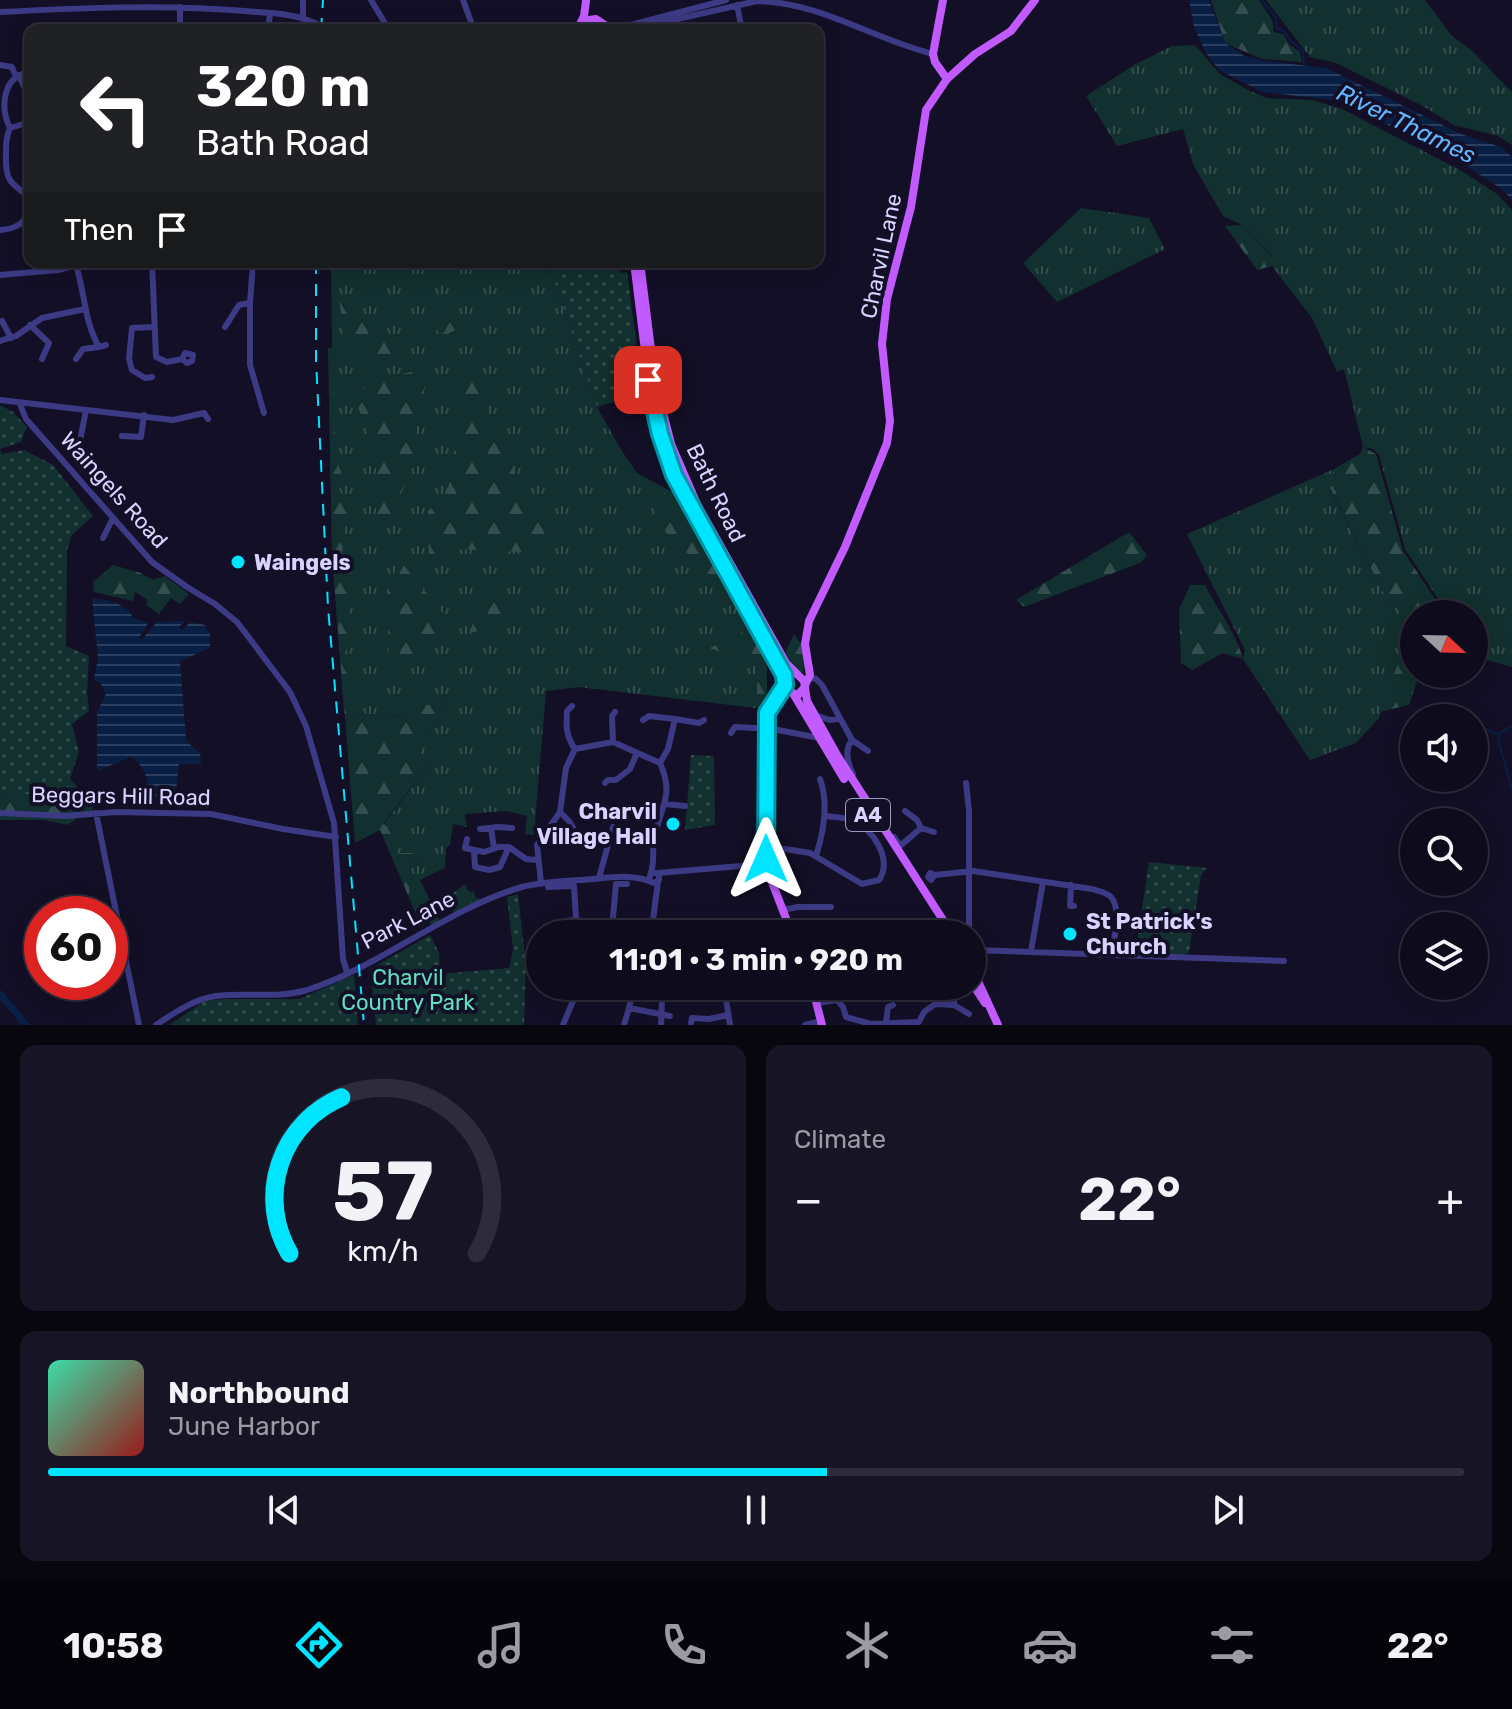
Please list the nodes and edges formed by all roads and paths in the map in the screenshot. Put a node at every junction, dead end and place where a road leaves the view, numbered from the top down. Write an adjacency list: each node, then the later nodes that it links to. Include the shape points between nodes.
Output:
1 (4, 0): 14 (street)
2 (46, 0): 13 (street)
3 (303, 0): 16 (street)
4 (371, 0): 23 (street)
5 (463, 0): 24 (street)
6 (756, 0): 10 (street); 31 (street, via 807,8 902,47)
7 (943, 0): 31 (main road)
8 (1035, 0): 35 (main road, Charvil Lane, via 1011,31)
9 (585, 1): 17 (main road); 19 (main road)
10 (731, 3): 18 (street); 27 (street); 30 (street)
11 (156, 4): 12 (street); 13 (street)
12 (180, 7): 15 (street); 20 (street)
13 (45, 10): 14 (street)
14 (2, 12)
15 (270, 14): 16 (street); 21 (street)
16 (303, 18): 22 (street, bridge)
17 (596, 19): 19 (main road); 26 (main road)
18 (681, 19): 28 (street); 29 (street)
19 (582, 21): 25 (main road)
20 (180, 24)
21 (269, 24)
22 (317, 24)
23 (385, 24)
24 (472, 24)
25 (580, 24)
26 (604, 24)
27 (647, 24)
28 (649, 24)
29 (682, 24)
30 (740, 24)
31 (933, 54): 35 (main road)
32 (0, 65): 34 (street, via 12,67)
33 (24, 74): 34 (street)
34 (18, 76): 36 (street); 38 (street, via 9,81 1,99 3,119)
35 (947, 79): 75 (main road, Charvil Lane, via 926,110 911,207 887,299 882,344 890,421 887,443 809,621)
36 (24, 87)
37 (24, 124): 38 (street)
38 (10, 128): 39 (street, via 6,174)
39 (24, 193)
40 (24, 225): 41 (street)
41 (0, 230)
42 (37, 268): 49 (street)
43 (61, 268): 49 (street)
44 (77, 268): 52 (street)
45 (152, 268): 55 (street)
46 (253, 268): 51 (street)
47 (635, 268): 76 (main road, Bath Road / A4, via 663,446 684,496)
48 (641, 268): 75 (main road, Bath Road / A4, via 657,390 677,458 786,663)
49 (37, 273): 50 (street)
50 (0, 275)
51 (250, 303): 56 (street, via 239,305); 69 (street, via 250,365)
52 (85, 309): 54 (street); 60 (street, via 90,331 103,346 83,349)
53 (2, 321): 57 (street)
54 (30, 325): 57 (street); 59 (street, via 50,342)
55 (153, 327): 61 (street, via 159,361); 62 (street, via 129,326)
56 (225, 327)
57 (11, 338): 58 (street)
58 (0, 341)
59 (42, 359)
60 (76, 359)
61 (182, 359)
62 (130, 367): 63 (street); 64 (street)
63 (122, 369)
64 (152, 377)
65 (0, 400): 66 (street)
66 (20, 404): 67 (street); 73 (street, Waingels Road, via 26,419)
67 (86, 410): 70 (street); 71 (street)
68 (205, 413): 70 (street, via 183,420)
69 (264, 413)
70 (144, 415): 72 (street, via 144,438)
71 (77, 435)
72 (122, 436)
73 (113, 518): 74 (street); 113 (street, Waingels Road, via 152,562 237,622 290,692 306,726)
74 (103, 538)
75 (804, 678): 76 (main road, via 789,678); 77 (main road, via 802,693); 81 (main road, A4); 84 (street, via 822,685)
76 (786, 684): 77 (main road, Bath Road / A4); 78 (main road)
77 (792, 695): 78 (main road); 88 (main road, A4)
78 (776, 698): 87 (main road)
79 (567, 707): 91 (street, via 567,738)
80 (611, 714): 90 (street)
81 (815, 714): 84 (street); 143 (main road, A4)
82 (645, 716): 83 (street)
83 (675, 719): 85 (street); 94 (street)
84 (839, 719): 89 (street)
85 (701, 724)
86 (734, 727): 87 (street)
87 (766, 728): 88 (street); 119 (main road)
88 (816, 737): 142 (main road, A4)
89 (852, 740): 92 (street); 110 (street, via 849,765 900,846)
90 (613, 742): 91 (street); 93 (street)
91 (575, 749): 101 (street, via 566,768)
92 (868, 751)
93 (637, 753): 94 (street); 96 (street, via 630,769 616,780)
94 (660, 763): 98 (street, via 668,779)
95 (820, 779): 104 (street)
96 (605, 780)
97 (966, 783): 123 (street)
98 (665, 804): 99 (street); 106 (street)
99 (683, 807)
100 (905, 811): 110 (street)
101 (560, 812): 115 (street); 121 (street, via 539,842)
102 (0, 813): 103 (street, Beggars Hill Road)
103 (96, 813): 113 (street, Beggars Hill Road, via 211,814); 170 (street)
104 (825, 816): 120 (street); 120 (street, via 864,827 884,855 884,872 879,880 862,884)
105 (645, 817): 106 (street)
106 (659, 819): 125 (street)
107 (615, 826): 126 (street)
108 (491, 828): 109 (street); 111 (street); 117 (street)
109 (512, 828)
110 (921, 828): 112 (street)
111 (480, 829)
112 (934, 832)
113 (336, 837): 149 (street, Waingels Road)
114 (467, 839): 118 (street, via 465,848)
115 (579, 841)
116 (509, 847): 117 (street); 118 (street, via 500,867 489,870 475,867); 121 (street)
117 (494, 848): 118 (street)
118 (474, 850)
119 (766, 850): 120 (street); 122 (main road)
120 (816, 856)
121 (537, 860): 128 (street)
122 (765, 864): 125 (street, Park Lane); 135 (main road)
123 (969, 872): 124 (street); 127 (street); 144 (street)
124 (935, 875)
125 (654, 876): 126 (street, Park Lane); 140 (street)
126 (603, 880): 128 (street, Park Lane); 129 (street)
127 (1043, 882): 131 (street); 146 (street)
128 (541, 883): 149 (street, Park Lane, via 480,904)
129 (616, 884): 130 (street); 139 (street)
130 (627, 884)
131 (1071, 885): 134 (street); 147 (street, via 1113,898)
132 (548, 887): 136 (street, via 578,886)
133 (826, 905): 135 (street, via 798,903)
134 (1070, 906)
135 (782, 910): 141 (main road)
136 (576, 918): 137 (street); 138 (street)
137 (570, 920)
138 (583, 920)
139 (613, 920)
140 (653, 920)
141 (786, 920)
142 (936, 920)
143 (943, 920)
144 (969, 920)
145 (986, 950): 146 (street)
146 (1031, 951): 147 (street)
147 (1111, 955): 148 (street)
148 (1284, 961)
149 (347, 972): 171 (street, Park Lane, via 287,995 202,1000)
150 (986, 999): 161 (main road)
151 (574, 1000): 172 (street)
152 (631, 1000): 162 (street)
153 (662, 1000): 164 (street)
154 (726, 1000): 165 (street)
155 (816, 1000): 158 (main road)
156 (954, 1000): 160 (street)
157 (985, 1000): 161 (main road)
158 (817, 1003): 167 (main road); 177 (street, via 837,1000 846,1017)
159 (888, 1005): 168 (street)
160 (954, 1005): 163 (street); 169 (street, via 935,1004 924,1012)
161 (989, 1006): 178 (main road)
162 (629, 1008): 164 (street); 173 (street)
163 (969, 1014)
164 (666, 1015): 174 (street)
165 (728, 1015): 166 (street); 175 (street)
166 (690, 1019)
167 (821, 1023): 176 (street)
168 (886, 1023): 169 (street); 177 (street)
169 (921, 1024)
170 (139, 1025)
171 (156, 1025)
172 (563, 1025)
173 (624, 1025)
174 (661, 1025)
175 (730, 1025)
176 (805, 1025)
177 (871, 1025)
178 (998, 1025)

